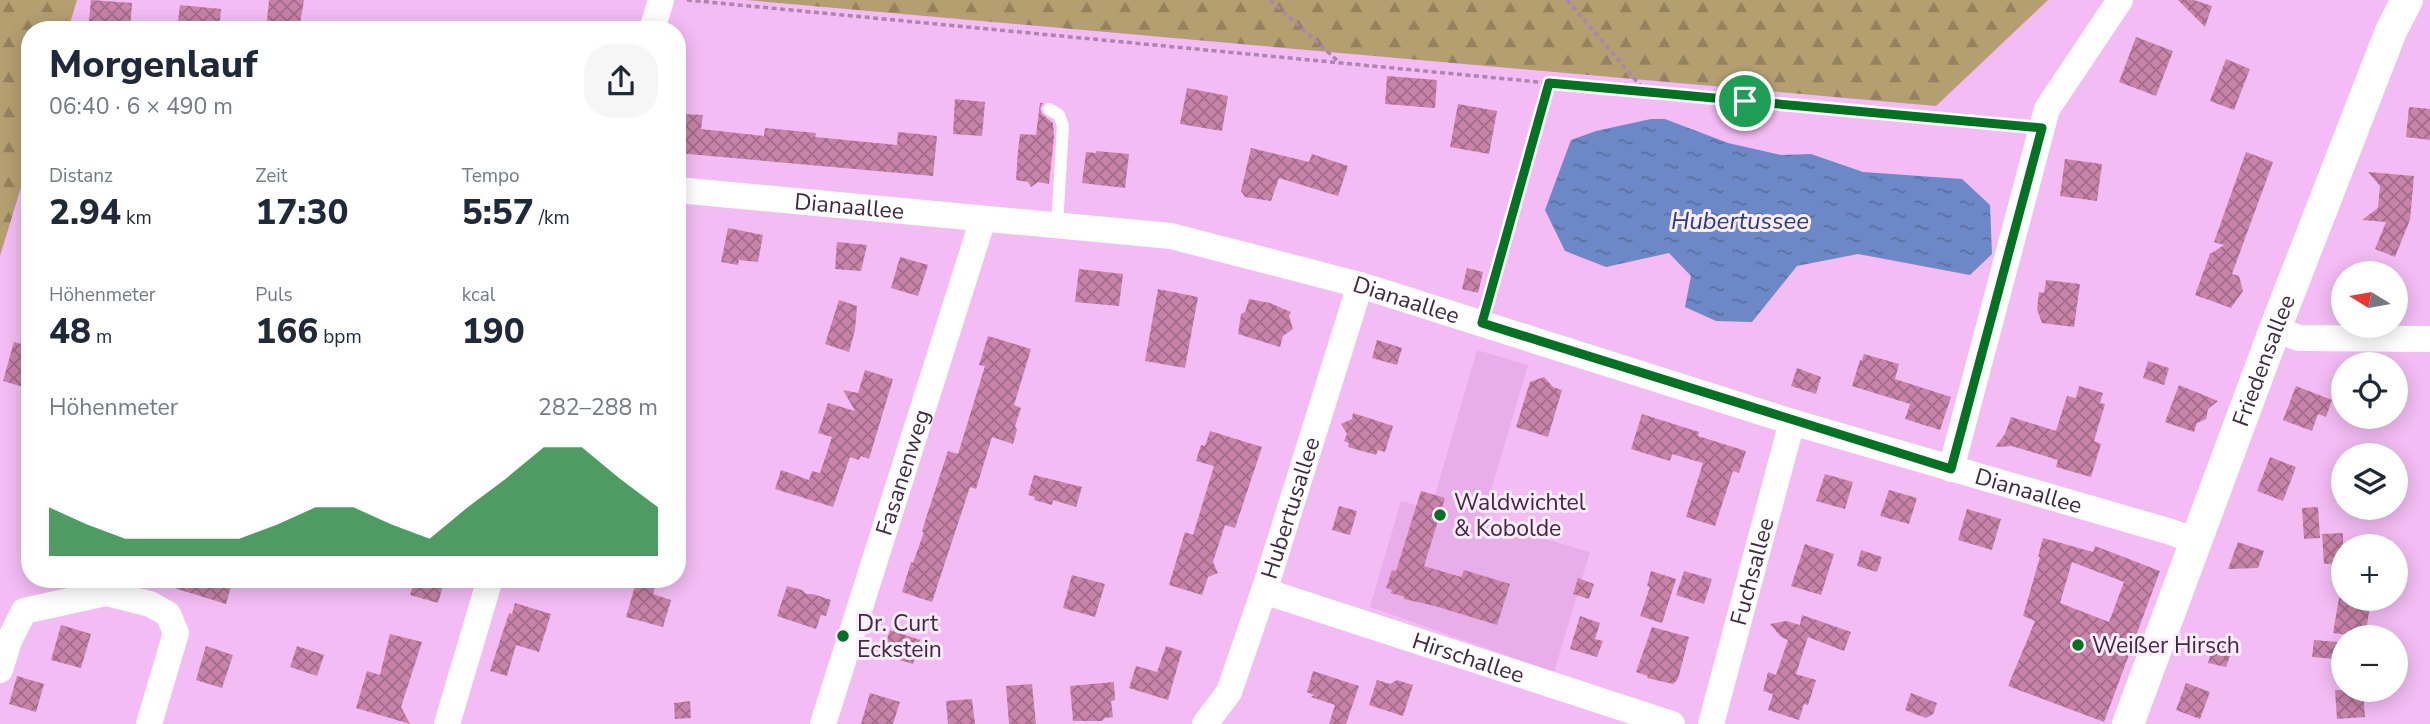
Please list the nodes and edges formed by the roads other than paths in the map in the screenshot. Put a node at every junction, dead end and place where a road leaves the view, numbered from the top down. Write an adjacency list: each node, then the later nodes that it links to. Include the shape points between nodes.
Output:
1 (661, 0): 4 (street)
2 (2120, 0): 13 (street, via 2047,109)
3 (2407, 0): 10 (street, Friedensallee)
4 (655, 21)
5 (1049, 109): 8 (lane, via 1059,115 1063,126)
6 (686, 191): 7 (street, Dianaallee)
7 (983, 219): 8 (street, Dianaallee); 20 (street, Fasanenweg)
8 (1057, 226): 9 (street, Dianaallee, via 1171,236)
9 (1360, 285): 12 (street, Dianaallee); 16 (street, Hubertusallee)
10 (2275, 328): 11 (street, via 2299,338); 14 (street, Friedensallee)
11 (2430, 339)
12 (1793, 422): 13 (street, Dianaallee); 23 (street, Fuchsallee)
13 (1951, 469): 14 (street, Dianaallee)
14 (2195, 541): 24 (street, Friedensallee)
15 (487, 588): 19 (street)
16 (1264, 591): 21 (street, Hubertusallee, via 1229,692); 22 (street, Hirschallee)
17 (0, 670): 18 (street, via 24,611 106,593 150,604 168,614 176,633)
18 (149, 724)
19 (447, 724)
20 (823, 724)
21 (1205, 724)
22 (1672, 724)
23 (1712, 724)
24 (2128, 724)

